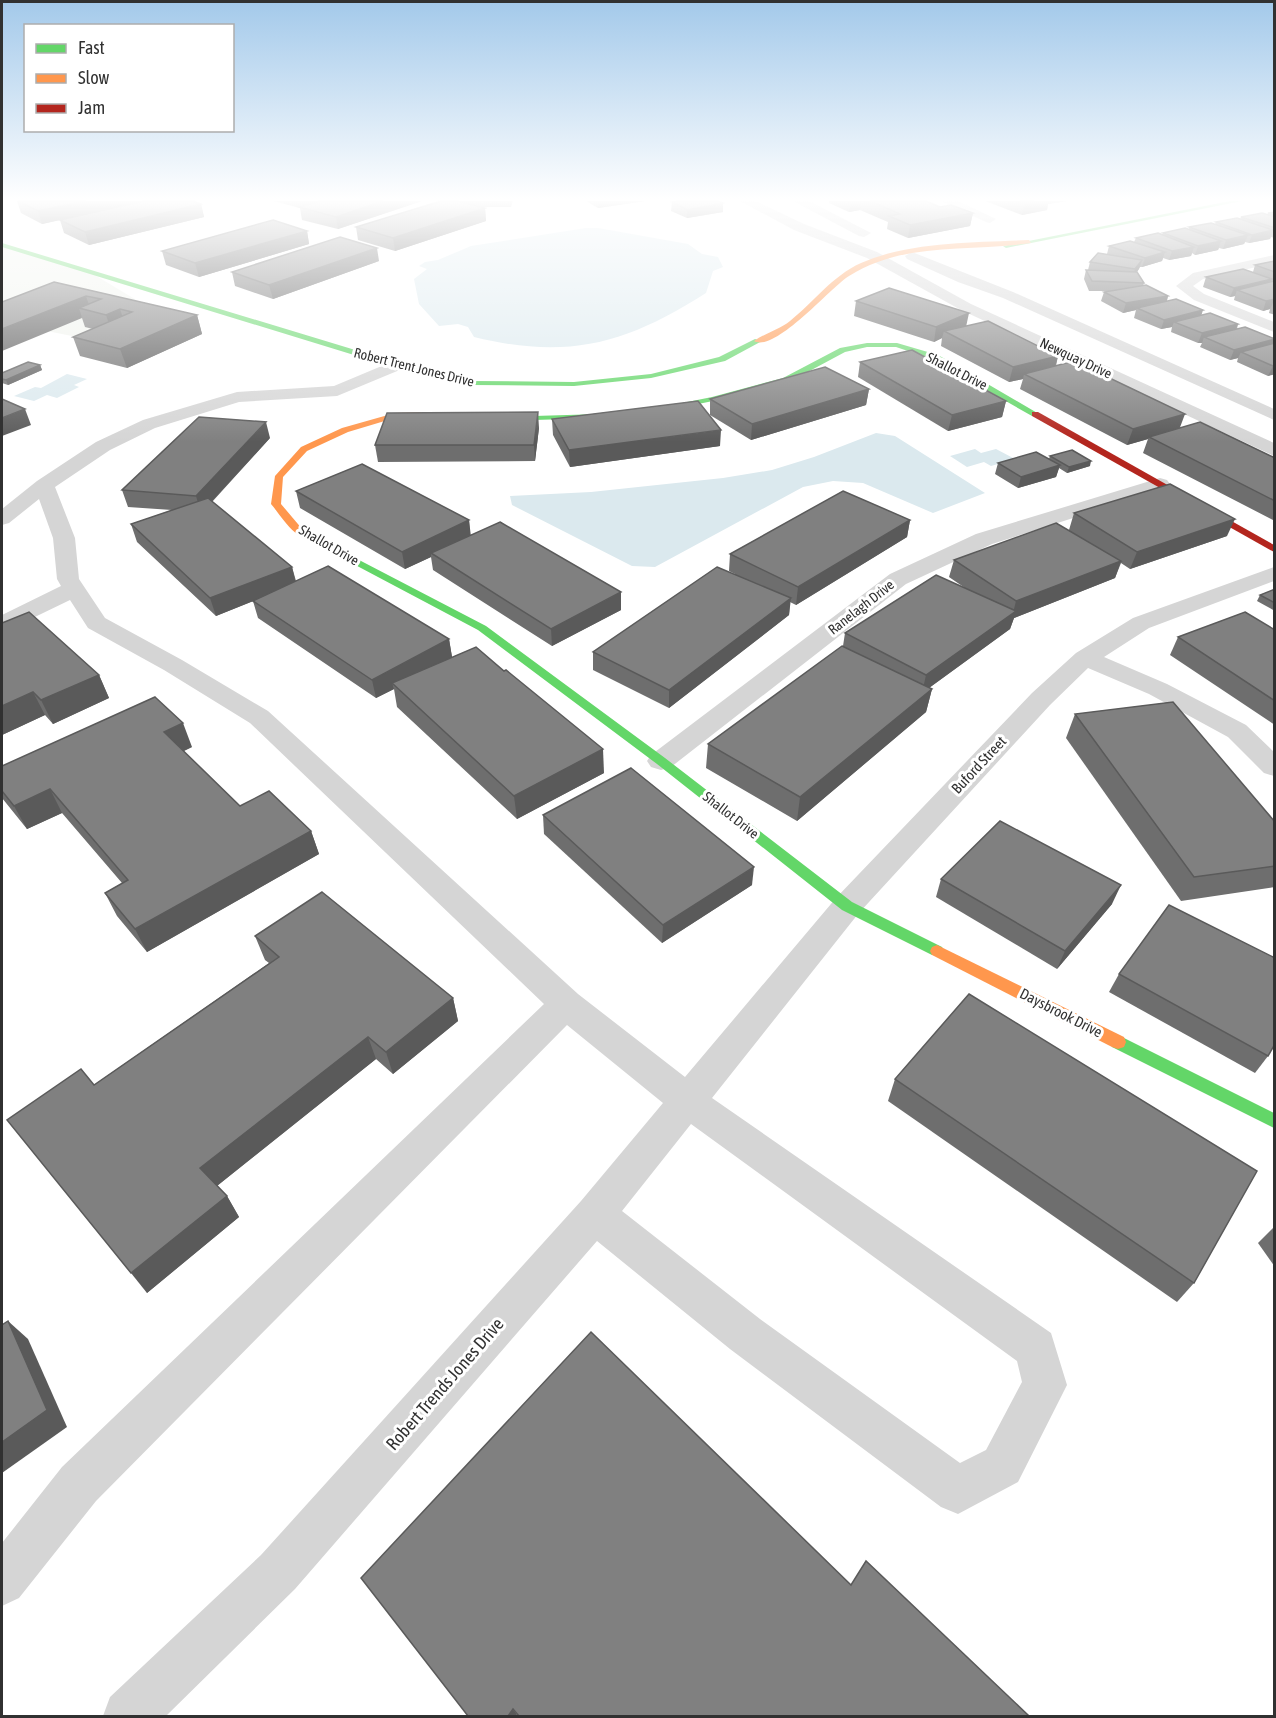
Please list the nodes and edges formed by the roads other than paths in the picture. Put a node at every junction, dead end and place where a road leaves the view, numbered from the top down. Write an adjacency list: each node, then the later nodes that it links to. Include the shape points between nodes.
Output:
1 (121, 281): 11 (street, Robert Trent Jones Drive)
2 (838, 281): 7 (street, Robert Trent Jones Drive)
3 (863, 281): 7 (street, Robert Trent Jones Drive)
4 (921, 281): 9 (street, Newquay Drive)
5 (972, 281): 8 (street, Newquay Drive)
6 (1190, 281): 10 (street, via 1183,286 1199,297)
7 (820, 297): 11 (street, Robert Trent Jones Drive, via 786,328 722,359 651,376 574,384 472,383)
8 (1042, 310): 9 (street); 14 (street, Newquay Drive)
9 (996, 321): 15 (street, Newquay Drive)
10 (1275, 327)
11 (396, 365): 17 (street, via 306,405 260,402 231,411 199,407 149,424 103,446)
12 (442, 414): 24 (street, Shallot Drive, via 398,415 345,430 304,449 279,476 276,504 300,532 482,628)
13 (475, 414): 16 (street, Shallot Drive, via 534,418 633,415 786,380 843,350 897,345 935,357)
14 (1275, 415)
15 (1275, 450)
16 (1160, 484): 19 (street, Shallot Drive); 24 (street, Ranelagh Drive, via 984,538 898,579)
17 (44, 485): 18 (street); 21 (street, via 63,538 68,579)
18 (2, 519)
19 (1275, 549)
20 (1275, 574): 23 (street, Buford Street, via 1141,623)
21 (74, 589): 22 (street); 27 (street, via 96,623 259,717)
22 (2, 624)
23 (1085, 658): 25 (street, via 1158,689 1237,731); 26 (street, Buford Street, via 1041,699)
24 (661, 761): 26 (street, Shallot Drive)
25 (1275, 767)
26 (848, 906): 28 (street, Buford Street); 30 (street, Daysbrook Drive)
27 (566, 1004): 29 (street); 32 (street, via 79,1484)
28 (742, 1033): 29 (street, Robert Trends Jones Drive)
29 (688, 1101): 31 (street, Robert Trends Jones Drive); 31 (street, via 1036,1348 1045,1385 1002,1466 958,1490 745,1334)
30 (1275, 1121)
31 (595, 1214): 33 (street, Robert Trends Jones Drive, via 278,1572)
32 (2, 1581)
33 (129, 1716)

